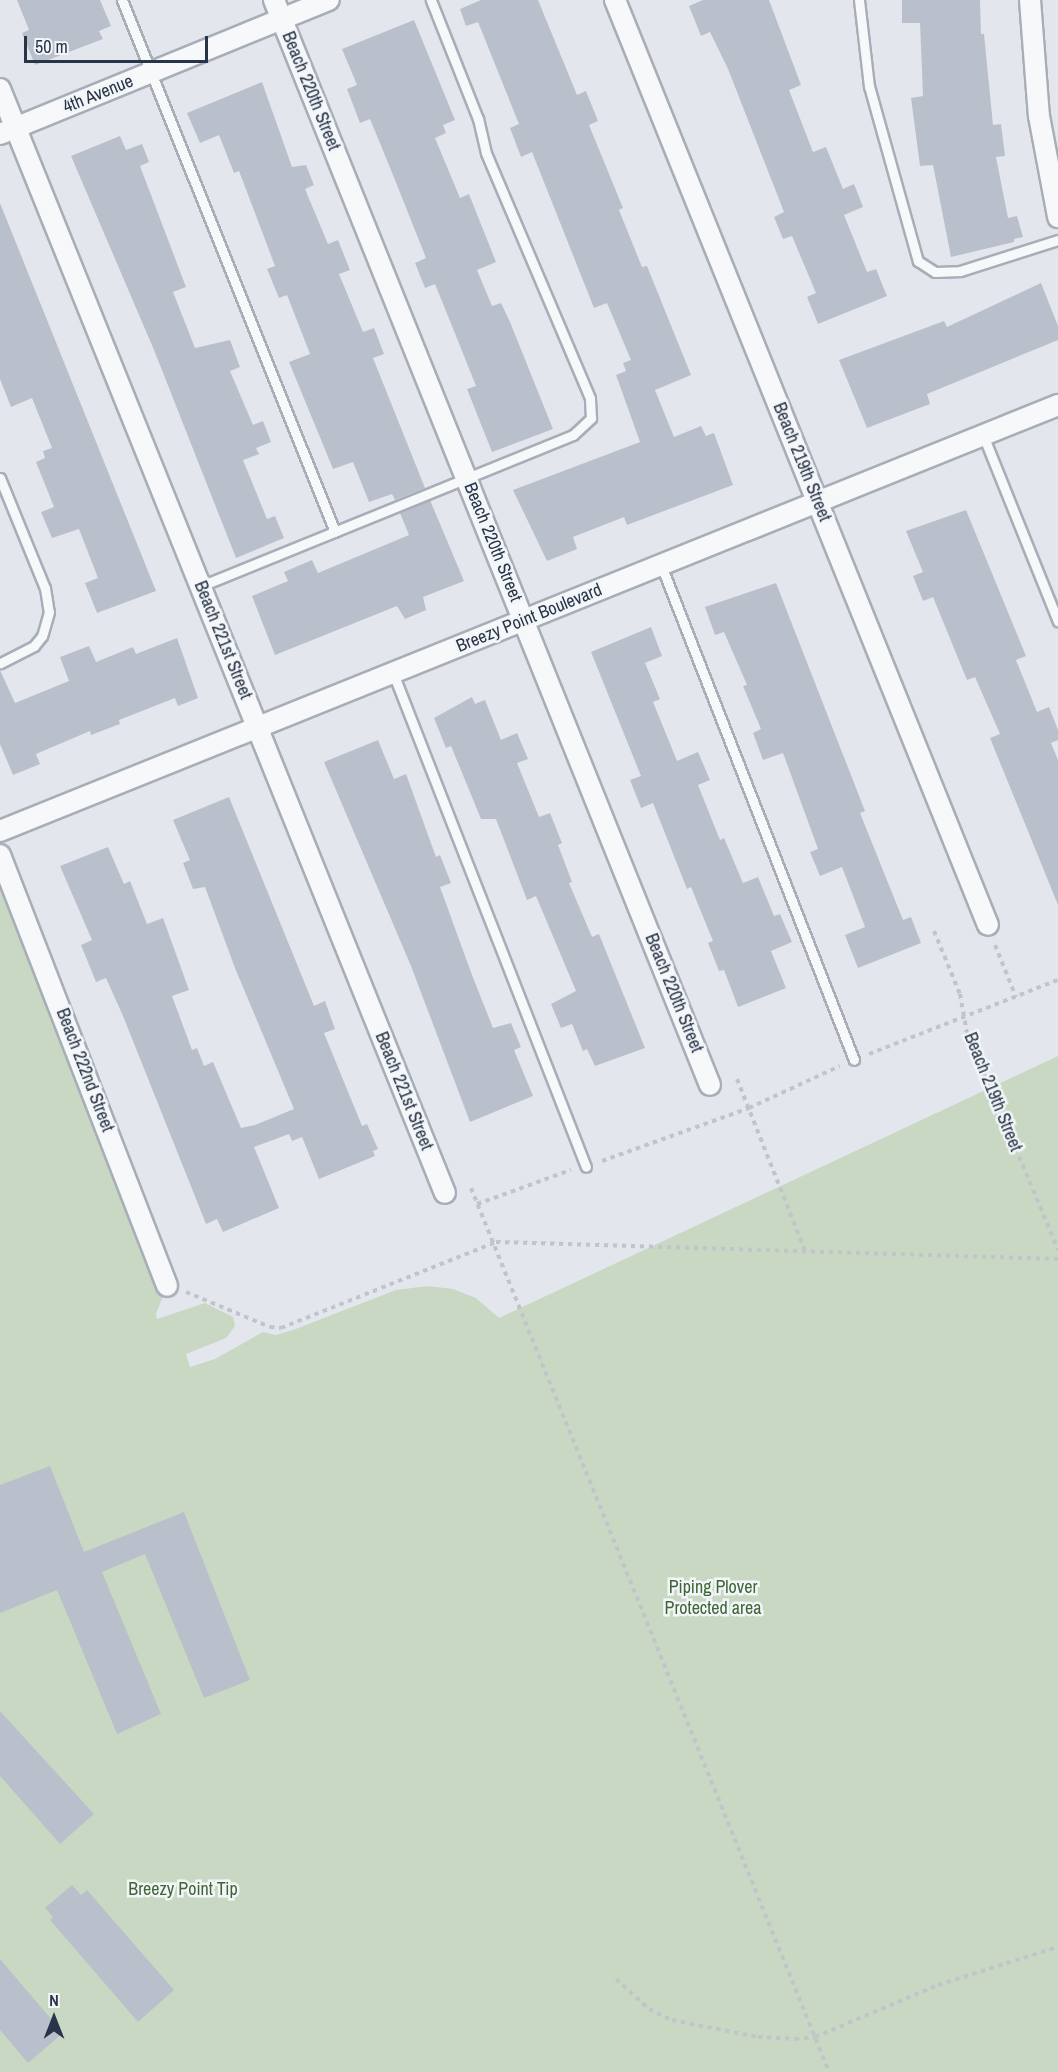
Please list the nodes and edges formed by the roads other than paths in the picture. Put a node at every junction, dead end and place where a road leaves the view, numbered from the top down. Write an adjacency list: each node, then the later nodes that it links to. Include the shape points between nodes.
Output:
1 (122, 0): 9 (lane)
2 (274, 0): 8 (street, Beach 220th Street)
3 (329, 0): 8 (street, 4th Avenue)
4 (430, 0): 17 (lane, via 478,119 486,153 592,408 585,427 573,435)
5 (615, 0): 18 (street, Beach 219th Street)
6 (859, 0): 13 (lane, via 869,86 918,261 935,272 960,271)
7 (1030, 0): 12 (street, via 1039,116)
8 (282, 19): 9 (street, 4th Avenue); 17 (street, Beach 220th Street)
9 (151, 73): 11 (street, 4th Avenue); 19 (lane)
10 (0, 89): 11 (street, Beach 221st Street)
11 (8, 131): 21 (street, Beach 221st Street)
12 (1058, 217)
13 (1058, 240)
14 (1058, 405): 15 (street, Breezy Point Boulevard)
15 (983, 435): 18 (street, Breezy Point Boulevard); 23 (lane)
16 (0, 478): 24 (lane, via 45,588 49,612 42,636 34,646)
17 (468, 478): 19 (lane); 22 (street, Beach 220th Street)
18 (818, 502): 20 (street, Breezy Point Boulevard); 29 (street, Beach 219th Street)
19 (335, 532): 21 (lane)
20 (661, 565): 22 (street, Breezy Point Boulevard); 30 (lane)
21 (201, 586): 26 (street, Beach 221st Street)
22 (525, 620): 25 (street, Breezy Point Boulevard); 31 (street, Beach 220th Street)
23 (1058, 622)
24 (0, 663)
25 (393, 673): 26 (street, Breezy Point Boulevard); 32 (lane)
26 (258, 727): 27 (street, Breezy Point Boulevard); 33 (street, Beach 221st Street)
27 (0, 831)
28 (0, 855): 34 (street, Beach 222nd Street)
29 (987, 925)
30 (854, 1060)
31 (710, 1085)
32 (586, 1167)
33 (445, 1193)
34 (167, 1286)

